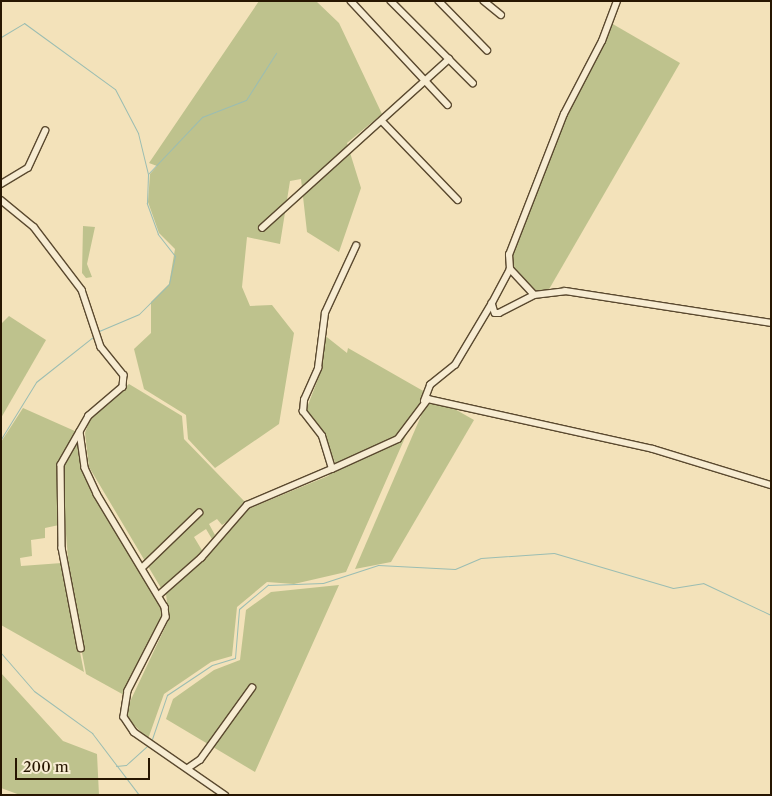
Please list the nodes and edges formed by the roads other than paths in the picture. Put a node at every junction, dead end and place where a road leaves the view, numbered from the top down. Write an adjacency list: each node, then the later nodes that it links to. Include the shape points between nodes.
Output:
1 (351, 1): 9 (street)
2 (391, 1): 8 (street)
3 (439, 1): 7 (street)
4 (484, 1): 6 (street)
5 (617, 1): 19 (street, via 602,42 564,114 512,244)
6 (501, 15)
7 (487, 50)
8 (449, 59): 9 (street); 10 (street)
9 (429, 80): 11 (street); 12 (street)
10 (473, 83)
11 (448, 104)
12 (383, 122): 16 (street); 17 (street)
13 (44, 131): 14 (street, via 28,168)
14 (1, 184)
15 (1, 200): 24 (street, via 34,227 82,290 103,350 120,366 124,384 95,409)
16 (458, 200)
17 (262, 228)
18 (356, 246): 25 (street, via 325,314 318,368 304,400 303,412 322,436)
19 (510, 269): 20 (street); 21 (street)
20 (534, 295): 21 (street, via 499,313); 22 (street, via 565,291)
21 (492, 303): 23 (street, via 455,365 430,385)
22 (771, 323)
23 (424, 401): 25 (street, via 398,439); 26 (street, via 653,450)
24 (80, 432): 28 (street, via 85,468); 30 (street, via 66,452 59,485 64,557)
25 (332, 469): 29 (street, via 246,505 209,550)
26 (771, 485)
27 (199, 513): 28 (street)
28 (143, 567): 29 (street)
29 (160, 594): 32 (street, via 166,617 132,679 124,717 134,732)
30 (81, 648)
31 (252, 688): 32 (street, via 200,760)
32 (188, 768): 33 (street)
33 (225, 795)

